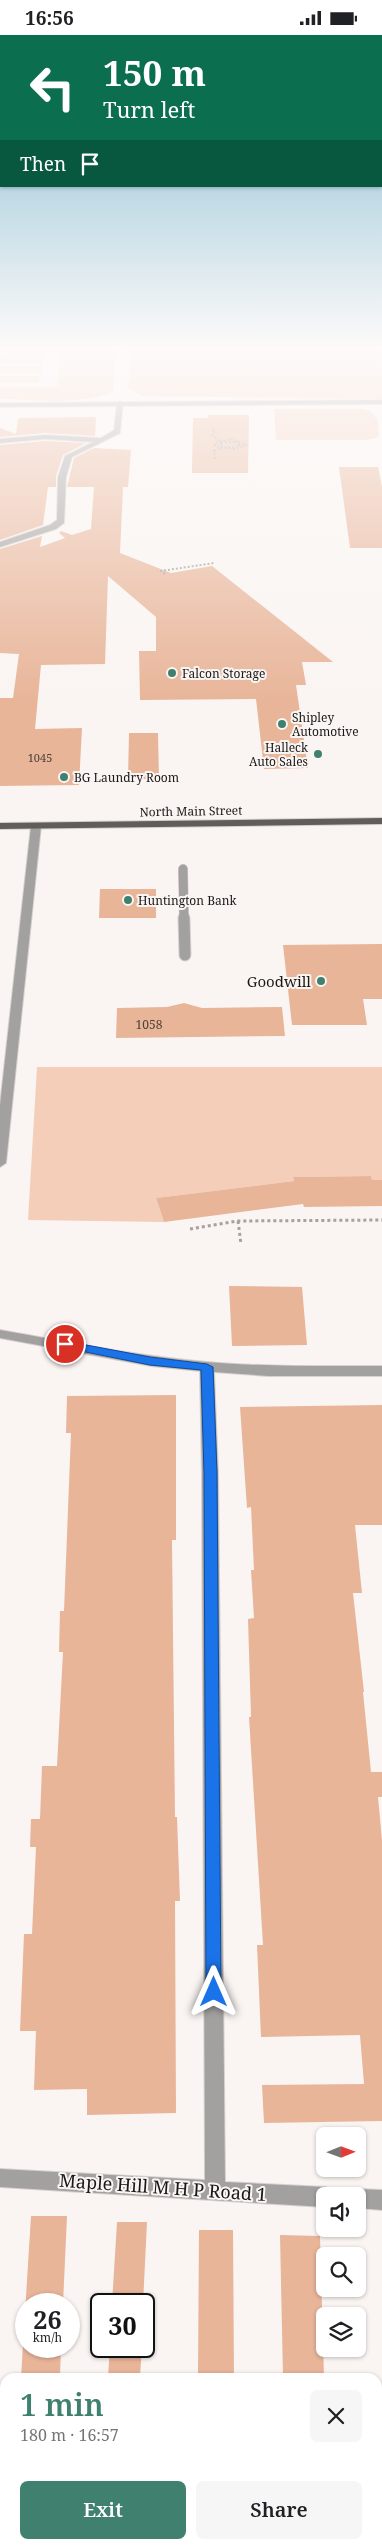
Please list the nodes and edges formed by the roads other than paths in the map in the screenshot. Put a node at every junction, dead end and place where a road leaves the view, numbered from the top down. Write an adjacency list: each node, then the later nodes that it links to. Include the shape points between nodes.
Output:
1 (66, 466): 2 (street, via 62,477 61,521 53,527)
2 (0, 545)
3 (382, 821): 5 (main road, North Main Street)
4 (0, 826): 5 (main road, North Main Street)
5 (36, 826): 8 (street)
6 (183, 869): 7 (lane)
7 (185, 955)
8 (0, 1163)
9 (0, 1334): 10 (street, via 150,1361)
10 (207, 1367): 11 (street, via 268,1371); 13 (street)
11 (382, 1371)
12 (0, 2178): 13 (street, Maple Hill M H P Road 1)
13 (215, 2191): 14 (street, Maple Hill M H P Road 1)
14 (316, 2197)
15 (366, 2199): 16 (street)
16 (382, 2200)

